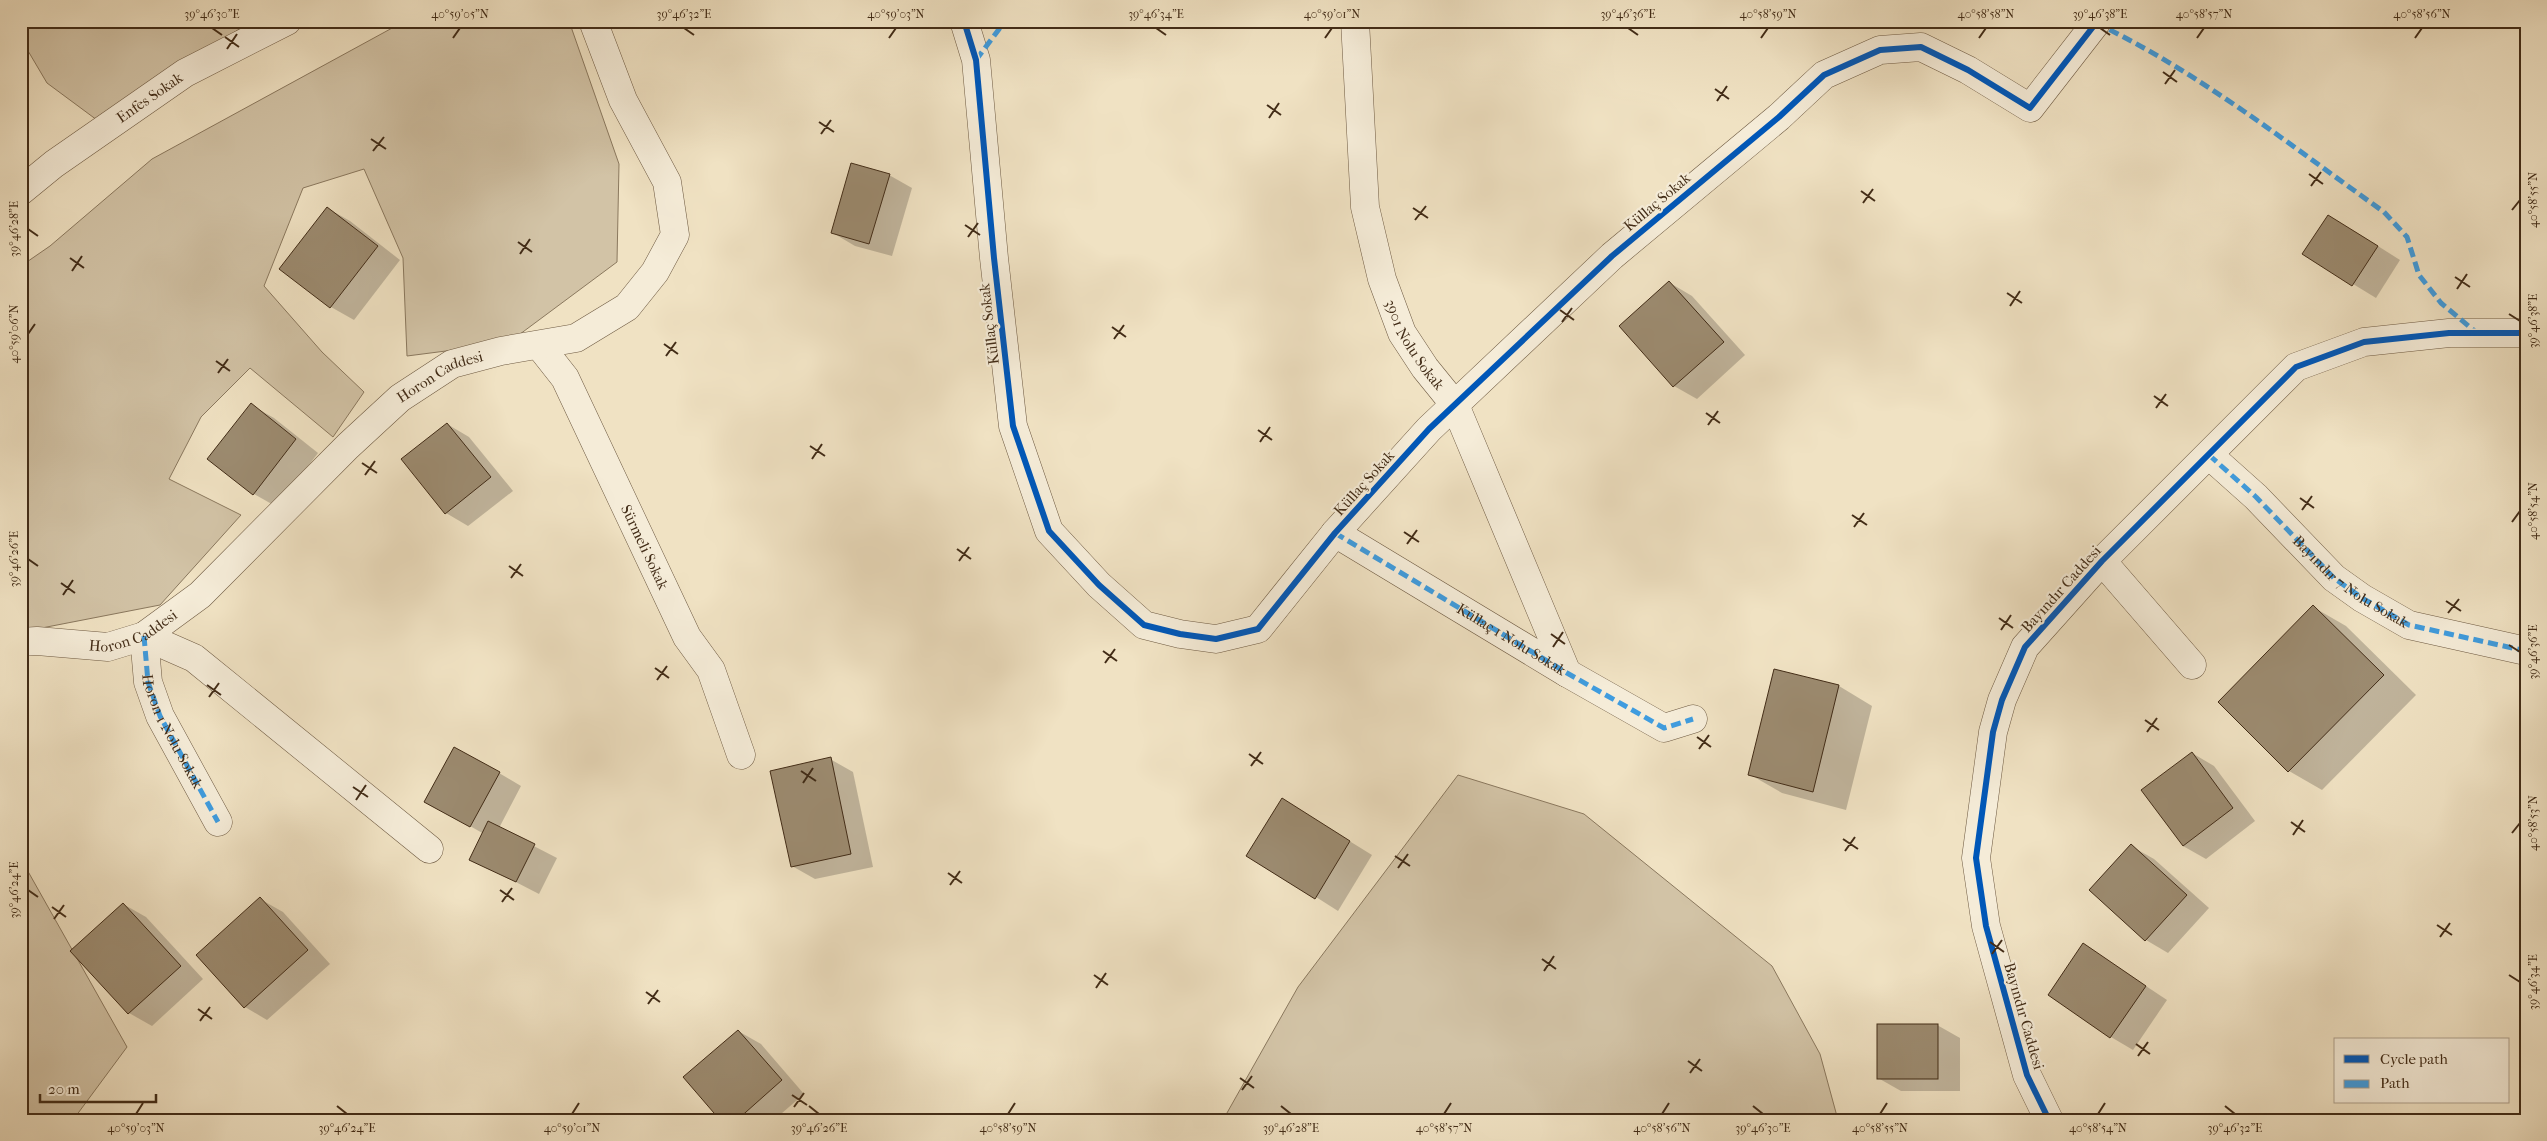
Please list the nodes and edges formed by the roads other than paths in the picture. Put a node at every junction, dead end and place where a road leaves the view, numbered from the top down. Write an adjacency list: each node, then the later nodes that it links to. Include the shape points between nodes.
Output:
1 (287, 21): 6 (street, Enfes Sokak, via 186,72 54,164)
2 (593, 21): 8 (street, Horon Caddesi, via 623,100 668,182 675,235 655,272 627,307 576,338)
3 (964, 21): 11 (street, Küllaç Sokak, via 976,60 994,258 1014,426 1050,531 1099,585 1144,625 1216,639 1258,629)
4 (1355, 21): 9 (street, 3901 Nolu Sokak, via 1365,206 1382,279 1402,333)
5 (2096, 23): 9 (street, Küllaç Sokak, via 2030,108 1968,70 1921,47 1880,50 1824,75 1779,117 1612,256)
6 (21, 191)
7 (2526, 333): 10 (street, Bayındır Caddesi, via 2449,333 2364,342 2325,355 2296,367)
8 (539, 345): 13 (street, Horon Caddesi, via 452,364 400,398 200,595); 19 (street, Sürmeli Sokak, via 565,378 687,637 711,670)
9 (1455, 405): 11 (street, Küllaç Sokak, via 1429,429); 17 (street, 3901 Nolu Sokak)
10 (2209, 455): 12 (street, Bayındır Caddesi); 15 (street, Bayındır 7 Nolu Sokak, via 2334,578 2362,598 2409,625)
11 (1335, 533): 17 (street, Küllaç 1 Nolu Sokak)
12 (2102, 561): 16 (street); 22 (street, Bayındır Caddesi, via 2026,647 2002,700 1993,732 1976,858 1986,926 1996,964 2027,1075)
13 (144, 636): 14 (street, Horon Caddesi, via 108,647); 20 (street, Horon 1 Nolu Sokak, via 148,682 160,716); 21 (street, via 194,658)
14 (21, 642)
15 (2526, 651)
16 (2192, 665)
17 (1567, 673): 18 (street, Küllaç 1 Nolu Sokak, via 1664,728)
18 (1693, 719)
19 (741, 755)
20 (218, 822)
21 (429, 849)
22 (2049, 1120)

